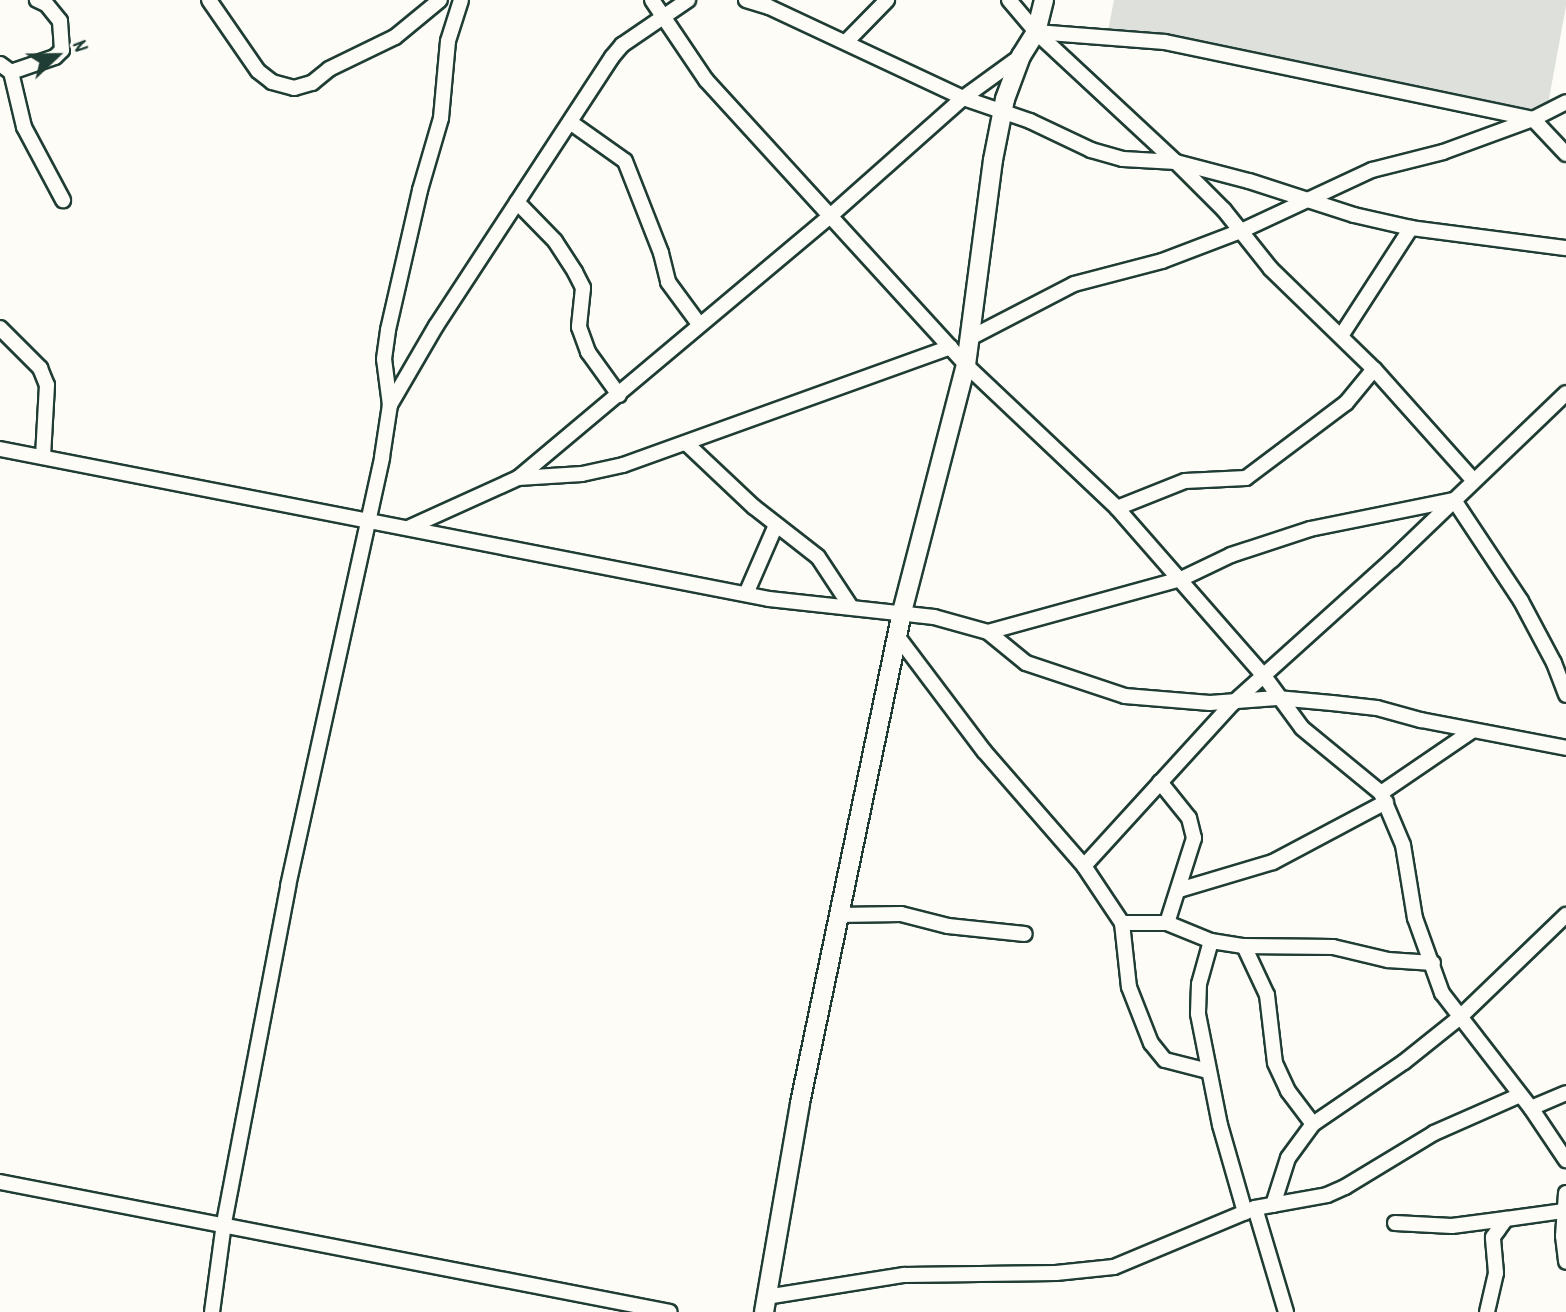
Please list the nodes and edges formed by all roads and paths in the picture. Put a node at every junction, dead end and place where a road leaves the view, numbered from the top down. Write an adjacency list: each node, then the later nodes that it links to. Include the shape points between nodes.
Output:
1 (37, 0): 15 (street, via 60,21 62,50 55,57)
2 (209, 0): 3 (street, via 258,71 294,88 395,37)
3 (440, 0)
4 (461, 0): 39 (street, via 448,41 441,118 388,330 384,359)
5 (652, 0): 11 (street)
6 (688, 0): 11 (street)
7 (746, 0): 13 (street)
8 (1009, 0): 12 (street)
9 (1044, 0): 12 (street)
10 (878, 3): 13 (street)
11 (665, 16): 20 (street, via 622,45); 26 (street, via 706,80)
12 (1036, 32): 14 (street); 19 (street, via 1165,42); 22 (street)
13 (846, 42): 16 (street)
14 (1021, 56): 16 (street); 18 (street)
15 (6, 68): 24 (street, via 24,127)
16 (963, 98): 18 (street); 26 (street)
17 (1566, 102): 19 (street)
18 (1003, 111): 22 (street, via 1091,150 1123,159); 33 (street)
19 (1533, 119): 21 (street); 23 (street, via 1443,152 1372,170)
20 (570, 122): 25 (street); 30 (street, via 625,161 668,282)
21 (1566, 154)
22 (1176, 162): 23 (street); 28 (street)
23 (1306, 199): 27 (street); 28 (street)
24 (63, 200)
25 (517, 202): 38 (street, via 555,241 575,272 583,288 579,327 588,352); 39 (street)
26 (830, 216): 30 (street); 34 (street)
27 (1411, 228): 29 (street); 32 (street)
28 (1241, 231): 32 (street, via 1271,269); 33 (street, via 1162,261 1074,284)
29 (1566, 248)
30 (699, 324): 38 (street)
31 (0, 328): 42 (street, via 40,368 47,385)
32 (1341, 336): 36 (street)
33 (970, 338): 35 (street)
34 (950, 347): 35 (street); 40 (street)
35 (966, 365): 46 (street); 53 (street)
36 (1374, 369): 44 (street); 46 (street, via 1346,403 1246,478 1199,478)
37 (1566, 393): 44 (street)
38 (619, 395): 43 (street)
39 (390, 405): 47 (street)
40 (686, 443): 43 (street, via 582,474); 48 (street)
41 (0, 449): 42 (street)
42 (43, 457): 47 (street)
43 (518, 478): 49 (street)
44 (1474, 481): 45 (street)
45 (1454, 500): 50 (street, via 1310,529 1231,555); 56 (street); 57 (street, via 1521,601)
46 (1117, 508): 50 (street)
47 (368, 519): 49 (street); 87 (street, via 288,886)
48 (776, 525): 51 (street); 52 (street, via 818,557)
49 (410, 527): 51 (street)
50 (1181, 579): 54 (street); 56 (street)
51 (746, 594): 52 (street)
52 (851, 607): 53 (street)
53 (902, 612): 54 (street); 55 (street)
54 (988, 632): 59 (street, via 1026,663 1125,696)
55 (898, 637): 64 (street, via 984,751); 66 (street)
56 (1264, 676): 58 (street); 59 (street)
57 (1566, 695)
58 (1277, 698): 59 (street); 60 (street, via 1377,708); 63 (street, via 1302,728)
59 (1233, 703): 62 (street)
60 (1472, 731): 61 (street); 63 (street)
61 (1566, 748)
62 (1160, 782): 64 (street); 65 (street, via 1193,828)
63 (1384, 798): 65 (street, via 1273,862); 73 (street, via 1403,845 1415,918)
64 (1084, 866): 68 (street)
65 (1179, 890): 69 (street)
66 (837, 915): 70 (street, via 901,914 948,926); 90 (street)
67 (1566, 915): 74 (street)
68 (1122, 923): 69 (street); 75 (street, via 1129,987 1151,1043 1165,1060)
69 (1167, 923): 71 (street)
70 (1025, 934)
71 (1211, 941): 72 (street); 75 (street, via 1199,984 1198,1014)
72 (1244, 946): 73 (street, via 1333,947 1388,960); 79 (street, via 1267,995 1275,1063)
73 (1433, 963): 74 (street, via 1442,993)
74 (1459, 1018): 77 (street); 79 (street)
75 (1208, 1071): 84 (street)
76 (1566, 1093): 78 (street)
77 (1520, 1095): 78 (street); 83 (street, via 1434,1133 1345,1187)
78 (1531, 1108): 80 (street)
79 (1313, 1124): 83 (street, via 1288,1158)
80 (1566, 1160)
81 (0, 1182): 87 (street)
82 (1566, 1193): 85 (street)
83 (1273, 1205): 84 (street)
84 (1250, 1210): 90 (street, via 1114,1267 904,1275); 93 (street)
85 (1564, 1211): 86 (street); 89 (street)
86 (1506, 1219): 88 (street, via 1452,1226); 94 (street, via 1493,1237 1496,1273)
87 (224, 1223): 91 (street); 92 (street)
88 (1395, 1223)
89 (1566, 1262)
90 (765, 1304)
91 (212, 1312)
92 (670, 1312)
93 (1286, 1312)
94 (1487, 1312)

